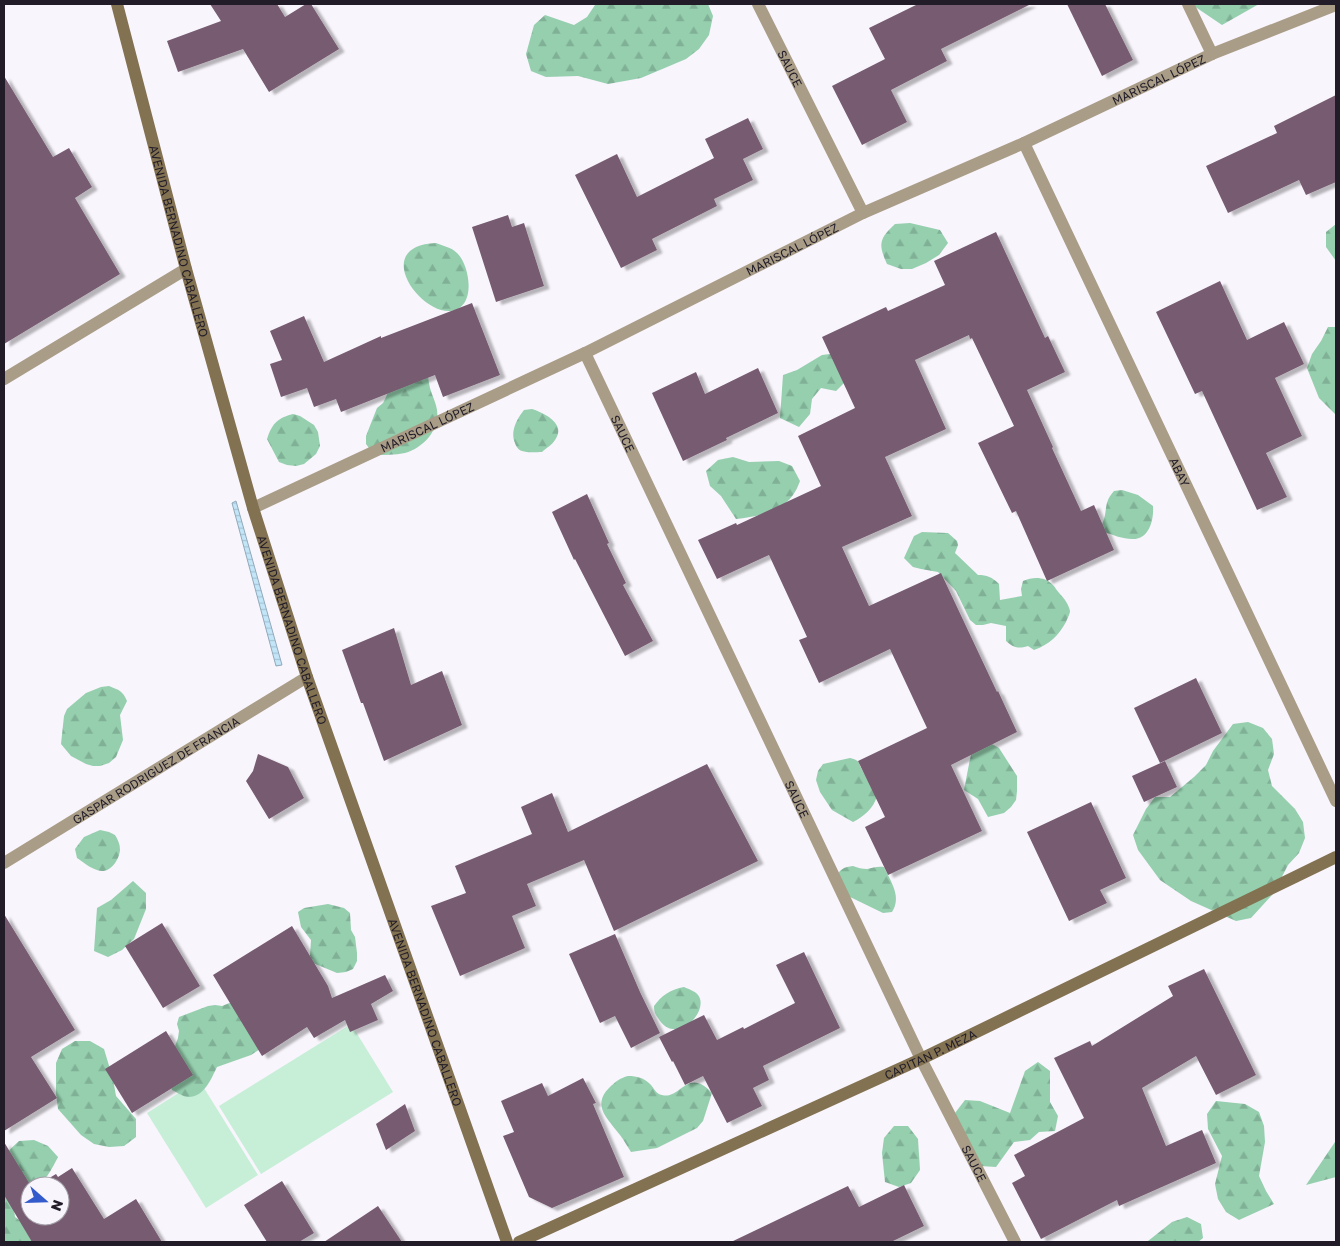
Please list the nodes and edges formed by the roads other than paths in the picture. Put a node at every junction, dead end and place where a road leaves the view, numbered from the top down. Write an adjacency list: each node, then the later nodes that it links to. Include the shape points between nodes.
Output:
1 (117, 4): 8 (street, AVENIDA BERNADINO CABALLERO)
2 (758, 4): 7 (street, SAUCE)
3 (1188, 4): 5 (street)
4 (1336, 5): 5 (street, MARISCAL LÓPEZ)
5 (1212, 54): 6 (street, MARISCAL LÓPEZ)
6 (1024, 143): 7 (street, MARISCAL LÓPEZ); 13 (street, ABAY)
7 (863, 213): 9 (street, MARISCAL LÓPEZ)
8 (186, 269): 10 (street); 11 (street, AVENIDA BERNADINO CABALLERO)
9 (586, 353): 11 (street, MARISCAL LÓPEZ); 16 (street, SAUCE)
10 (4, 379)
11 (253, 508): 12 (street, AVENIDA BERNADINO CABALLERO)
12 (307, 678): 15 (street, GASPAR RODRIGUEZ DE FRANCIA); 17 (street, AVENIDA BERNADINO CABALLERO)
13 (1336, 801)
14 (1336, 857): 16 (street, CAPITAN P. MEZA)
15 (4, 863)
16 (920, 1059): 18 (street, CAPITAN P. MEZA); 19 (street, SAUCE)
17 (507, 1242)
18 (519, 1242)
19 (1015, 1242)

